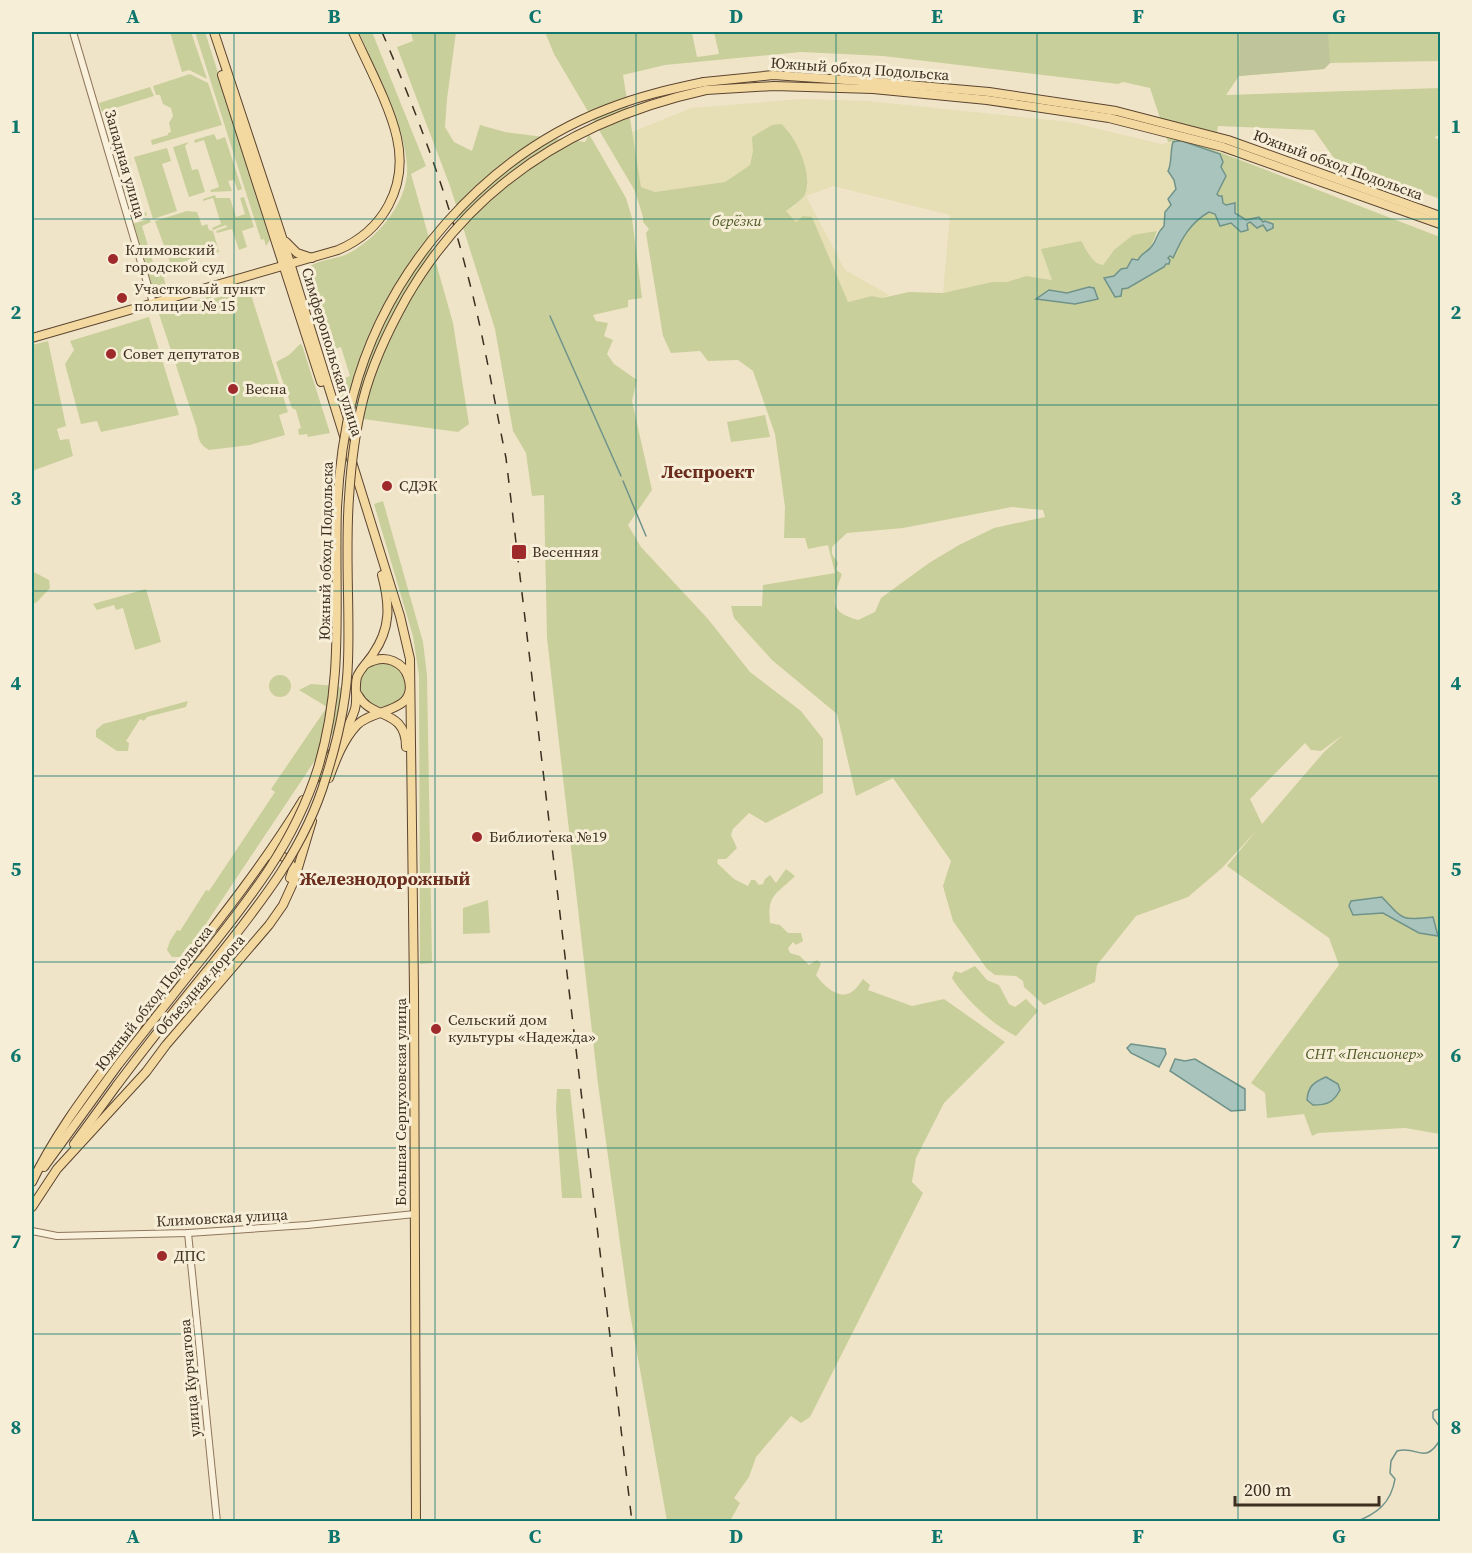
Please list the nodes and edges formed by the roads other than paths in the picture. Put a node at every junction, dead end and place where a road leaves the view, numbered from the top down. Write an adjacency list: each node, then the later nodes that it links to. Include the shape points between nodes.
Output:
1 (73, 32): 12 (street, Западная улица)
2 (208, 32): 10 (main road, Симферопольская улица)
3 (214, 32): 8 (main road, Симферопольская улица)
4 (353, 32): 9 (main road, via 397,136 398,182 385,214 365,236)
5 (705, 86): 6 (main road, Южный обход Подольска, via 773,75 988,92 1116,111 1228,140); 7 (main road, Южный обход Подольска, via 873,89 1109,118 1223,147); 21 (main road, Южный обход Подольска, bridge, via 612,118 533,161 475,209 430,260 412,289 372,371 353,453 348,503 345,704 326,779 310,819 289,860 256,909 117,1085); 22 (main road, Южный обход Подольска, bridge, via 659,92 605,109 544,141 466,202 407,275 372,341 353,396 344,442 338,507 333,701 308,796 273,866)
6 (1440, 216)
7 (1440, 224)
8 (281, 234): 9 (main road, via 297,254); 10 (main road, Симферопольская улица)
9 (312, 258): 10 (main road); 11 (main road, via 302,265 298,277)
10 (287, 265): 11 (main road, Симферопольская улица); 12 (main road); 14 (main road, Симферопольская улица, via 388,599 386,630)
11 (301, 299): 15 (main road, Симферопольская улица, via 400,616 410,659)
12 (153, 303): 13 (main road)
13 (32, 338)
14 (366, 664): 15 (main road, via 379,659 393,661 405,670); 16 (main road, via 356,681)
15 (409, 683): 17 (main road, via 407,696 399,706); 24 (main road, Большая Серпуховская улица)
16 (358, 694): 17 (main road, via 364,705); 18 (main road)
17 (382, 712): 18 (main road, via 365,718); 24 (main road, Большая Серпуховская улица, via 399,724 406,738)
18 (339, 747): 19 (main road, Объездная дорога); 20 (main road, Объездная дорога, via 294,881 283,905)
19 (245, 885): 20 (main road, via 269,857 287,858 293,869); 22 (main road, Объездная дорога, via 96,1079 48,1149)
20 (254, 943): 21 (main road, Объездная дорога, via 146,1072)
21 (57, 1169): 23 (main road, Объездная дорога)
22 (32, 1183)
23 (32, 1207)
24 (412, 1214): 26 (street, Климовская улица); 28 (main road, Большая Серпуховская улица); 29 (main road, Большая Серпуховская улица)
25 (32, 1231): 26 (street, Климовская улица, via 57,1236)
26 (188, 1233): 27 (street, улица Курчатова)
27 (217, 1521)
28 (410, 1521)
29 (416, 1521)

